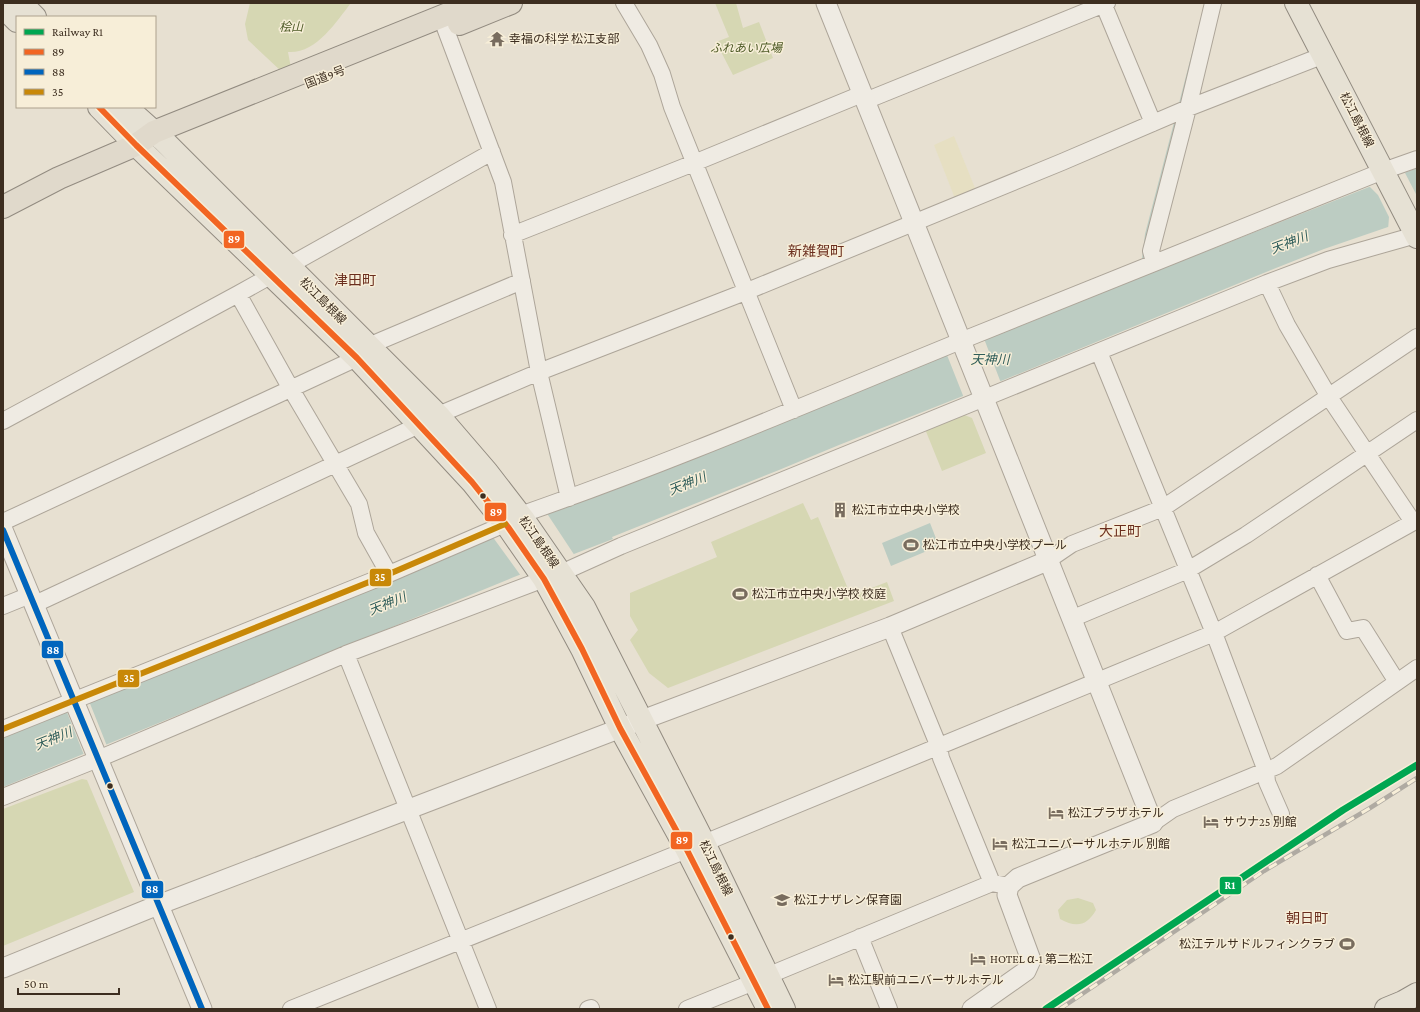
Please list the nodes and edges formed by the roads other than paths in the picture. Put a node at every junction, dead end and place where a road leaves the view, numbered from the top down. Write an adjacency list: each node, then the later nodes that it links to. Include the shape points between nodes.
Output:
1 (21, 3): 10 (main road)
2 (475, 3): 12 (highway, 国道9号)
3 (512, 3): 12 (highway, 国道9号)
4 (624, 3): 23 (street, via 649,45 662,74)
5 (826, 3): 14 (street)
6 (1105, 3): 14 (street); 18 (street)
7 (1213, 3): 17 (street)
8 (1296, 3): 13 (main road, 松江島根線)
9 (3, 7): 11 (main road)
10 (34, 16)
11 (16, 21)
12 (443, 24): 19 (highway, 国道9号); 21 (street)
13 (1324, 55): 17 (street); 24 (main road, 松江島根線)
14 (864, 97): 23 (street); 26 (street)
15 (100, 108): 20 (main road, 松江島根線)
16 (127, 108): 19 (main road, 松江島根線)
17 (1188, 108): 18 (street); 29 (street, via 1151,251)
18 (1153, 123): 26 (street)
19 (158, 136): 20 (highway, 国道9号); 30 (main road, 松江島根線)
20 (136, 145): 25 (highway, 国道9号, via 59,178); 30 (main road, 松江島根線)
21 (492, 152): 28 (street, via 503,182); 30 (street)
22 (1417, 159): 24 (street)
23 (694, 164): 28 (street); 33 (street)
24 (1384, 173): 27 (main road, 松江島根線); 29 (street)
25 (3, 207)
26 (913, 223): 33 (street); 36 (street)
27 (1415, 234): 32 (street, via 1328,260)
28 (512, 235): 31 (street)
29 (1154, 262): 36 (street)
30 (280, 270): 34 (street); 37 (main road, 松江島根線)
31 (522, 281): 37 (street); 39 (street)
32 (1267, 283): 38 (street); 42 (street, via 1286,325)
33 (745, 292): 39 (street); 43 (street)
34 (238, 294): 40 (street); 46 (street)
35 (1417, 337): 42 (street)
36 (962, 341): 41 (street); 43 (street)
37 (362, 352): 40 (street); 44 (main road, 松江島根線)
38 (1099, 352): 41 (street); 50 (street)
39 (539, 372): 44 (street); 49 (street)
40 (291, 389): 48 (street); 53 (street)
41 (984, 397): 55 (street); 58 (street)
42 (1329, 397): 47 (street); 50 (street)
43 (794, 410): 49 (street)
44 (428, 420): 48 (street); 51 (main road, 松江島根線, via 488,472)
45 (1417, 420): 47 (street)
46 (3, 421)
47 (1368, 453): 52 (street); 56 (street, via 1246,535)
48 (336, 464): 57 (street, via 359,504 366,533); 60 (street)
49 (569, 498): 51 (street)
50 (1163, 508): 55 (street, via 1072,544); 56 (street)
51 (514, 521): 57 (street); 58 (main road, 松江島根線)
52 (1415, 521): 59 (street)
53 (3, 522)
54 (3, 530): 60 (street)
55 (1047, 561): 62 (street); 63 (street)
56 (1188, 570): 62 (street); 64 (street)
57 (389, 574): 69 (street)
58 (551, 574): 65 (street); 70 (main road, 松江島根線, via 584,608); 71 (main road, 松江島根線, via 582,649)
59 (1318, 575): 64 (street); 68 (street, via 1347,631 1363,628)
60 (32, 599): 61 (street); 69 (street)
61 (3, 606)
62 (1071, 619): 67 (street)
63 (890, 626): 70 (street); 73 (street)
64 (1214, 633): 67 (street); 75 (street)
65 (346, 654): 74 (street); 77 (street)
66 (1417, 668): 68 (street)
67 (1096, 682): 73 (street); 79 (street)
68 (1397, 682): 75 (street, via 1277,766)
69 (74, 701): 72 (street); 74 (street)
70 (642, 720): 71 (street); 80 (main road, 松江島根線)
71 (620, 728): 77 (street); 80 (main road, 松江島根線)
72 (3, 729)
73 (938, 746): 80 (street); 81 (street, via 941,758)
74 (97, 756): 76 (street); 82 (street)
75 (1266, 770): 78 (street, via 1267,782); 79 (street, via 1173,809)
76 (3, 797)
77 (408, 809): 82 (street); 84 (street)
78 (1281, 814)
79 (1153, 823): 81 (street)
80 (696, 846): 84 (street); 86 (main road, 松江島根線)
81 (1000, 885): 83 (street); 95 (street, via 1007,895 1031,960 1026,972)
82 (158, 905): 85 (street); 88 (street)
83 (860, 937): 86 (street); 94 (street)
84 (460, 940): 89 (street); 90 (street)
85 (3, 968)
86 (761, 979): 91 (street); 92 (main road, 松江島根線); 93 (main road, 松江島根線)
87 (1417, 994): 96 (main road)
88 (202, 1009)
89 (291, 1009)
90 (488, 1009)
91 (687, 1009)
92 (768, 1009)
93 (784, 1009)
94 (889, 1009)
95 (972, 1009)
96 (1386, 1009)

